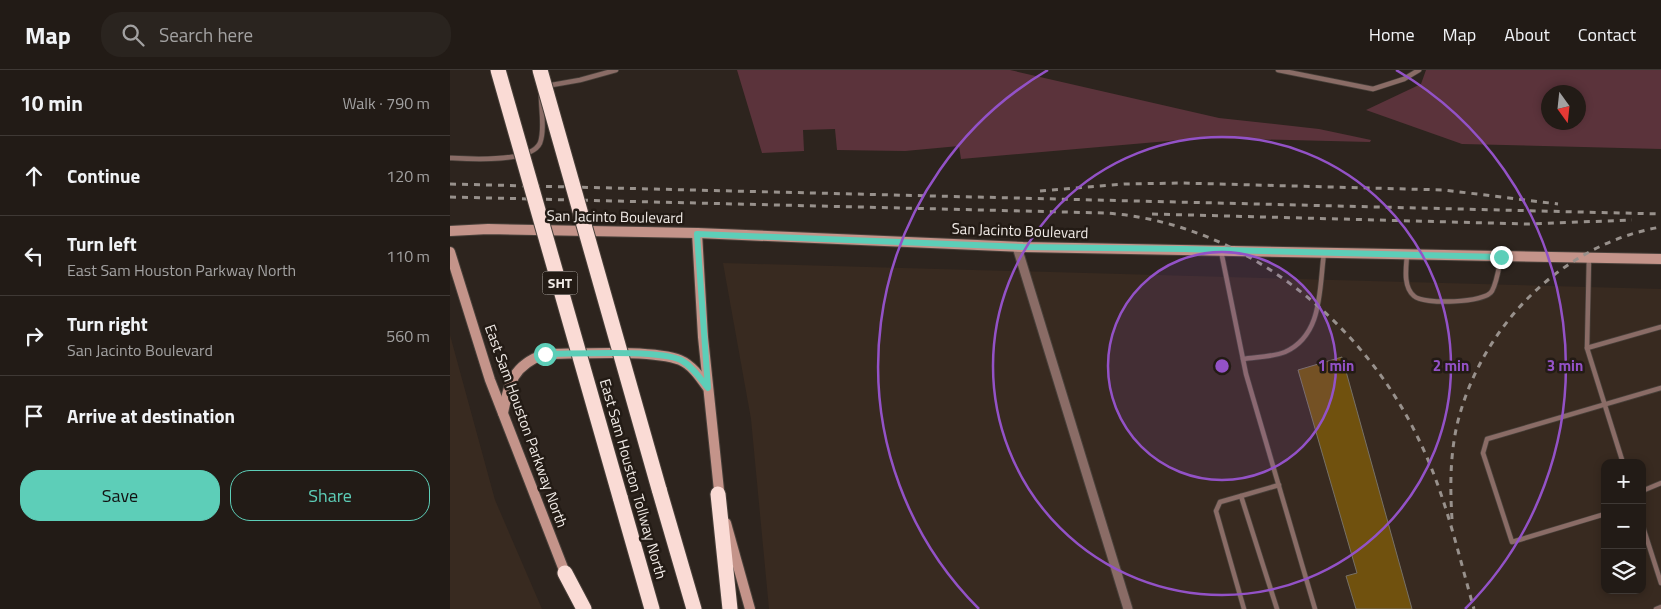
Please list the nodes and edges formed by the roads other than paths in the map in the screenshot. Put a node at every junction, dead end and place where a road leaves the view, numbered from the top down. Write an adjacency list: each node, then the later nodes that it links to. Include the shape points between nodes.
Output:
1 (498, 70): 38 (highway, East Sam Houston Tollway North / SHT, bridge)
2 (544, 70): 6 (lane); 39 (highway, East Sam Houston Tollway North / SHT, bridge)
3 (616, 70): 6 (lane)
4 (1278, 70): 5 (lane, via 1373,89)
5 (1419, 70)
6 (543, 87): 7 (lane, via 540,142 533,150 507,157)
7 (450, 158)
8 (450, 231): 9 (main road, San Jacinto Boulevard)
9 (697, 234): 10 (main road, San Jacinto Boulevard); 21 (main road)
10 (1017, 247): 11 (main road, San Jacinto Boulevard); 42 (street)
11 (1221, 250): 13 (main road, San Jacinto Boulevard); 20 (lane)
12 (450, 252): 24 (main road, East Sam Houston Parkway North)
13 (1324, 253): 14 (main road, San Jacinto Boulevard); 20 (lane, via 1311,329 1301,342 1284,353)
14 (1407, 255): 15 (main road, San Jacinto Boulevard); 15 (lane, via 1406,279 1410,292 1422,301 1487,296 1492,292)
15 (1501, 257): 16 (main road, San Jacinto Boulevard)
16 (1589, 258): 17 (main road, San Jacinto Boulevard); 19 (lane)
17 (1661, 260)
18 (1661, 327): 19 (lane)
19 (1588, 348): 23 (lane)
20 (1243, 359): 27 (lane)
21 (708, 388): 24 (main road, via 681,360 661,355 545,354 530,359 518,370 509,385); 29 (main road)
22 (1661, 388): 23 (lane)
23 (1605, 404): 25 (lane); 31 (lane, via 1487,439 1483,453 1512,542)
24 (503, 414): 33 (main road, East Sam Houston Parkway North)
25 (1622, 459)
26 (1661, 484): 28 (lane)
27 (1279, 485): 30 (lane); 45 (lane)
28 (1646, 490)
29 (718, 494): 40 (highway); 41 (main road)
30 (1241, 496): 43 (lane, via 1220,502 1216,511); 44 (lane)
31 (1601, 515)
32 (1646, 536): 34 (lane)
33 (565, 573): 36 (main road, East Sam Houston Parkway North); 37 (highway)
34 (1661, 583)
35 (1661, 607): 46 (lane)
36 (580, 609)
37 (584, 609)
38 (652, 609)
39 (694, 609)
40 (730, 609)
41 (750, 609)
42 (1128, 609)
43 (1244, 609)
44 (1277, 609)
45 (1315, 609)
46 (1656, 609)

